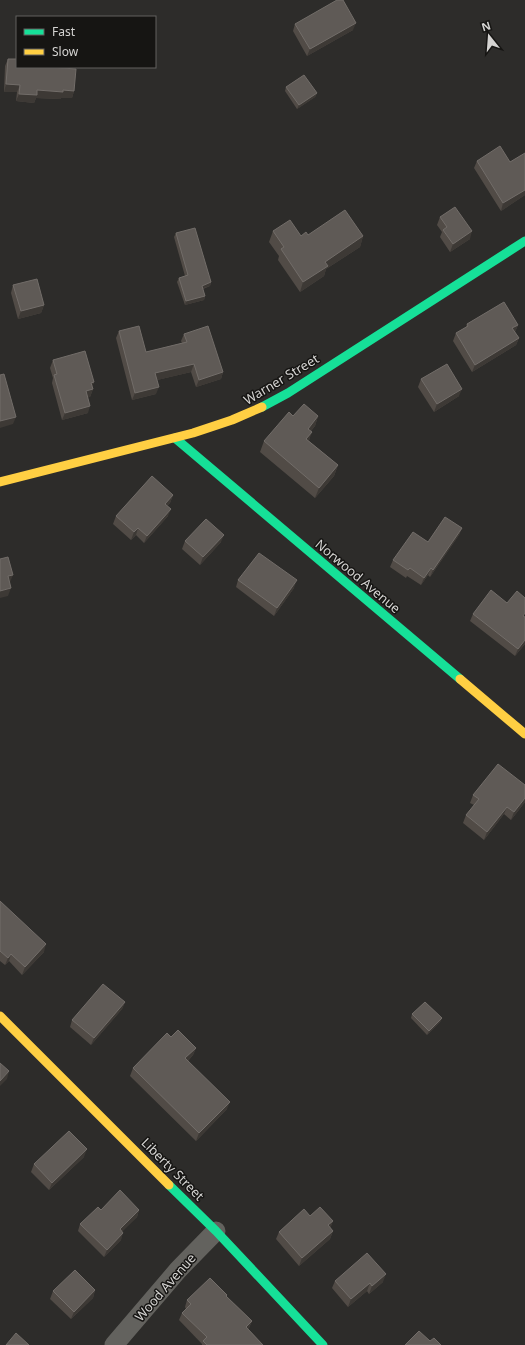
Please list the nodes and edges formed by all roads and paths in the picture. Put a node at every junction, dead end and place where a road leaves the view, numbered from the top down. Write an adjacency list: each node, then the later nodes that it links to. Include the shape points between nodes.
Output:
1 (525, 241): 2 (street, Warner Street, via 272,403 230,422)
2 (175, 438): 3 (street, Warner Street); 4 (street, Norwood Avenue)
3 (0, 482)
4 (525, 734)
5 (0, 1016): 6 (street, Liberty Street)
6 (216, 1231): 7 (street, Wood Avenue, via 178,1270); 8 (street, Liberty Street)
7 (114, 1345)
8 (323, 1345)

